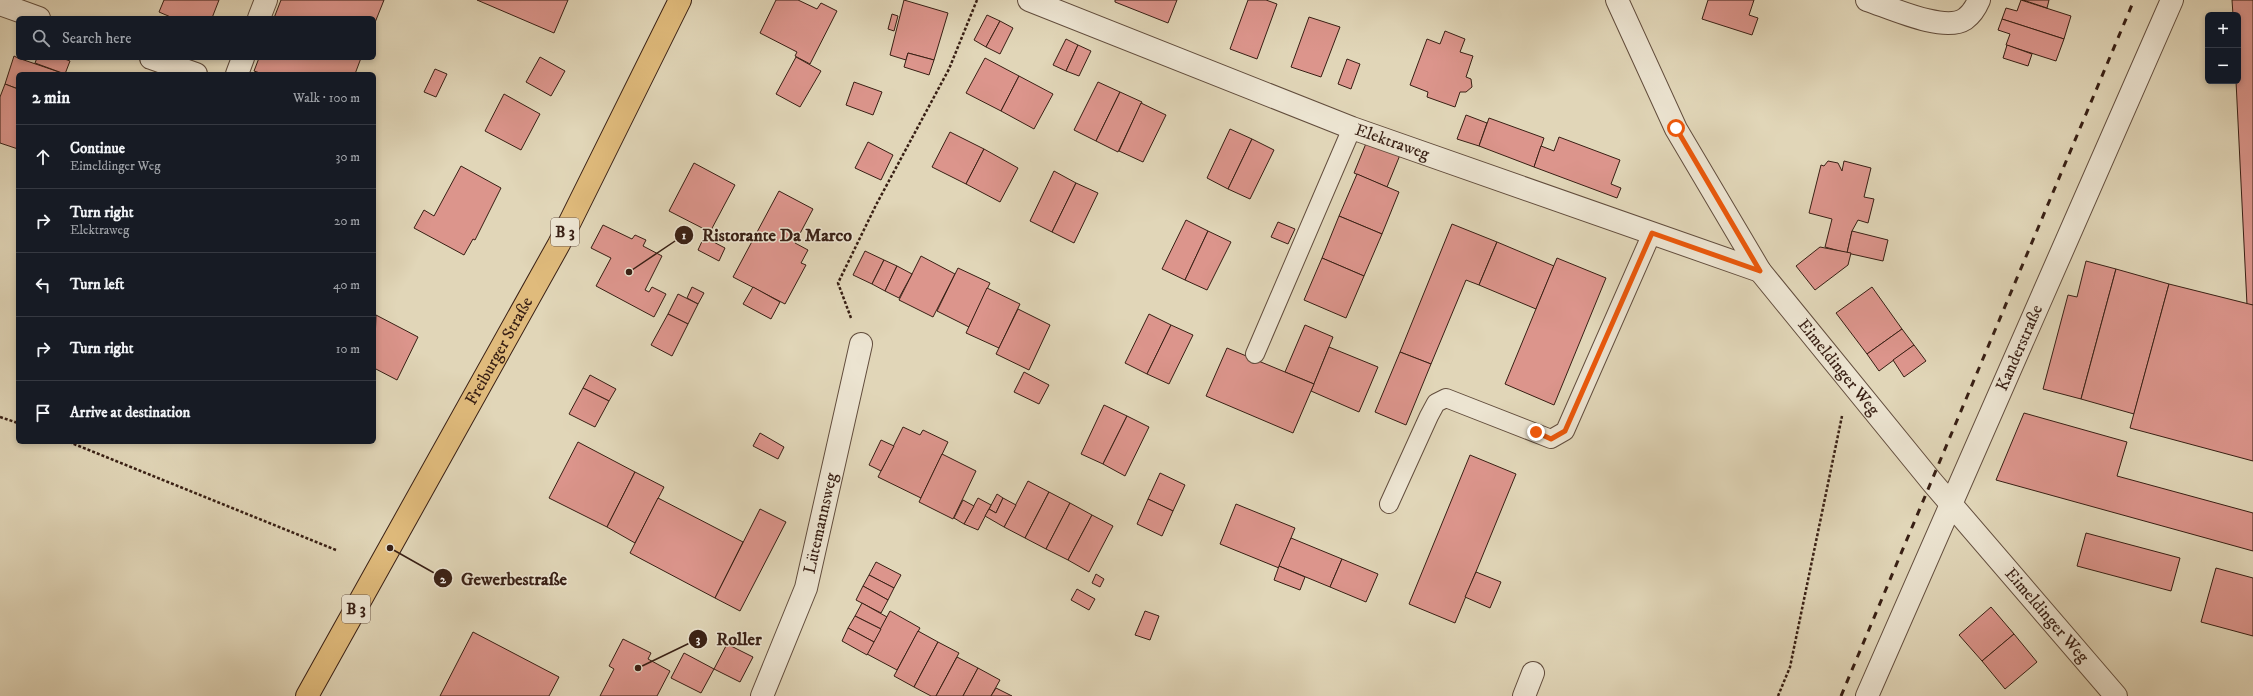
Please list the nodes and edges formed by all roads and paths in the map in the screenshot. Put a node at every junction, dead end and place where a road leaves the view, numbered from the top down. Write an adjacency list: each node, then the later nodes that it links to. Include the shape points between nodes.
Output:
1 (266, 0): 11 (street)
2 (680, 0): 29 (main road, Freiburger Straße / B 3, via 559,244)
3 (977, 0): 19 (path, via 949,69 876,205 838,283)
4 (1029, 0): 16 (street, Elektraweg)
5 (1616, 0): 18 (street, Eimeldinger Weg, via 1676,128)
6 (1867, 0): 7 (street, via 1934,22 1951,23 1964,20 1975,10)
7 (1979, 0)
8 (2172, 0): 26 (street, Kanderstraße)
9 (0, 4): 10 (street)
10 (33, 16)
11 (260, 16)
12 (157, 60): 14 (street)
13 (242, 60): 15 (street)
14 (190, 72)
15 (238, 72)
16 (1352, 128): 17 (street, Elektraweg); 20 (lane)
17 (1652, 233): 18 (street, Elektraweg); 25 (lane, via 1565,431 1551,439 1446,398 1436,403)
18 (1760, 271): 21 (street, Eimeldinger Weg)
19 (861, 344): 30 (street, Lütemannsweg, via 806,588)
20 (1255, 354)
21 (1850, 382): 26 (street, Eimeldinger Weg); 32 (path, via 1790,667)
22 (0, 417): 23 (path)
23 (16, 422)
24 (73, 444): 27 (path)
25 (1389, 504)
26 (1950, 504): 33 (street, Kanderstraße); 34 (street, Eimeldinger Weg)
27 (336, 550)
28 (1533, 673): 31 (street)
29 (307, 696)
30 (762, 696)
31 (1524, 696)
32 (1778, 696)
33 (1867, 696)
34 (2116, 696)

